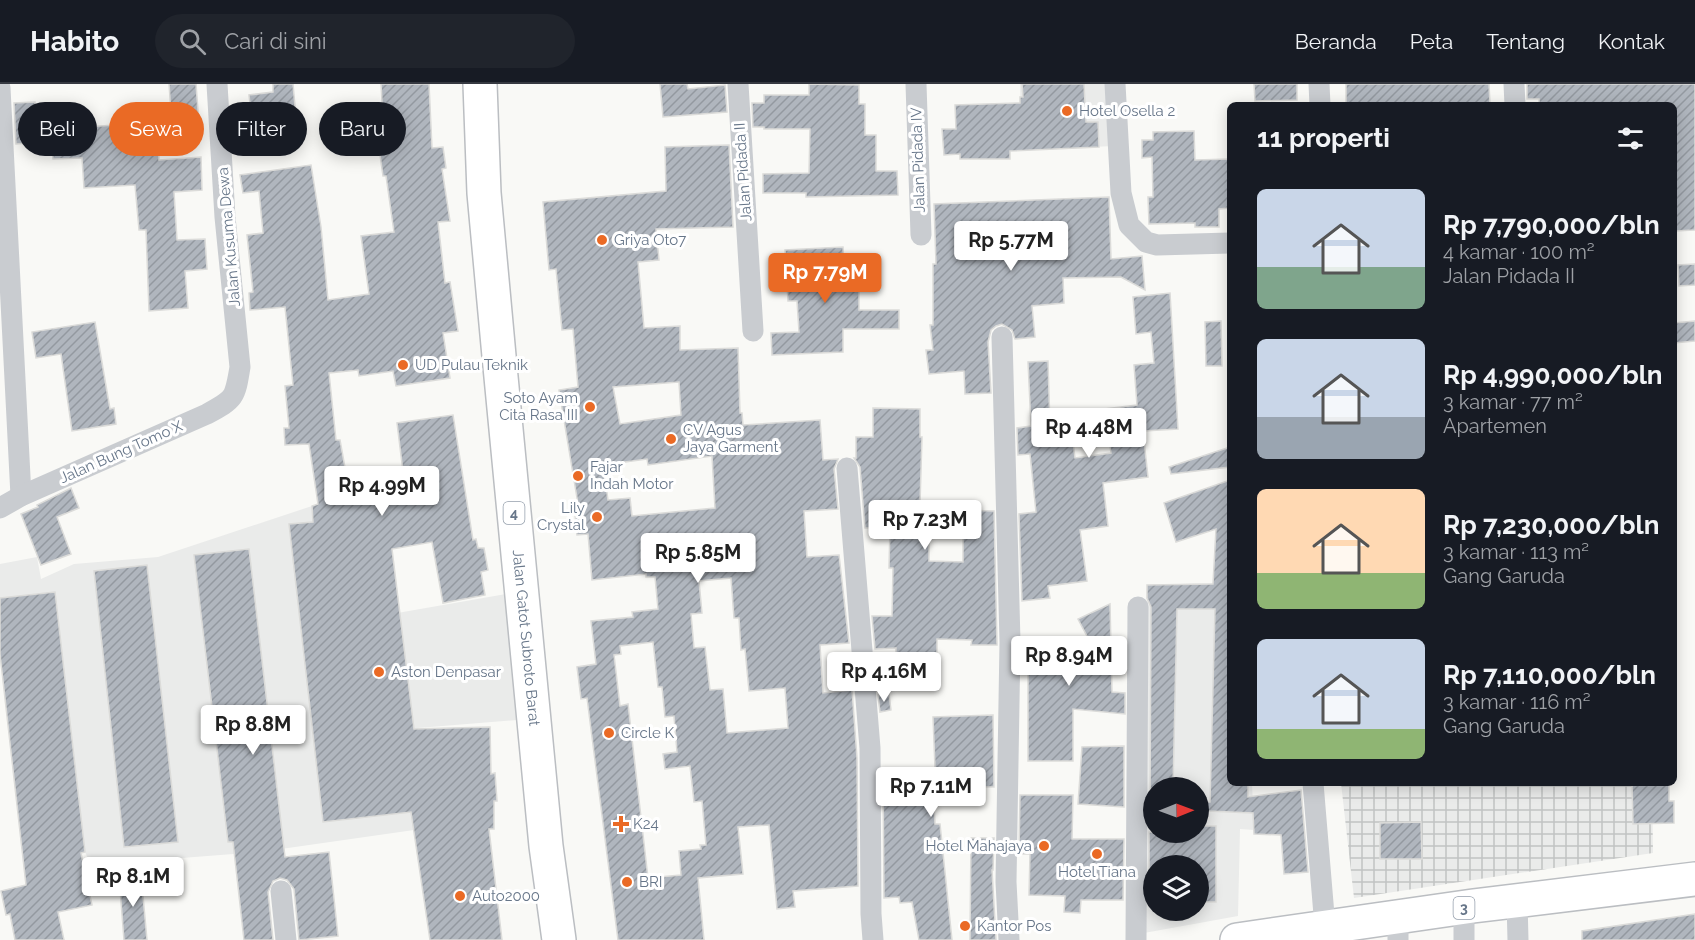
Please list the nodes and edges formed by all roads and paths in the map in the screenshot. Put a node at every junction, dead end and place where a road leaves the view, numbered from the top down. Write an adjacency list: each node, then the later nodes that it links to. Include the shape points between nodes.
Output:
1 (217, 84): 15 (street, Jalan Kusuma Dewa, via 240,367)
2 (480, 84): 28 (highway, Jalan Gatot Subroto Barat / 4, via 484,193 498,345 546,846)
3 (738, 84): 13 (street, Jalan Pidada II)
4 (916, 84): 11 (street, Jalan Pidada IV)
5 (1115, 84): 12 (street, via 1121,193 1129,225 1146,242 1157,245)
6 (1319, 84): 9 (street)
7 (1514, 84): 10 (street)
8 (0, 88): 17 (street)
9 (1320, 102)
10 (1515, 102)
11 (921, 235)
12 (1227, 243)
13 (753, 331)
14 (1002, 337): 30 (street, via 1010,642 1006,882)
15 (236, 390): 17 (street, Jalan Bung Tomo X, via 230,402 207,414)
16 (847, 468): 29 (street, via 870,748)
17 (21, 496): 18 (street, Jalan Bung Tomo X)
18 (0, 508)
19 (1138, 607): 31 (street)
20 (1313, 786): 26 (street)
21 (1695, 879): 23 (highway, 3)
22 (280, 891): 27 (street)
23 (1518, 901): 24 (highway, 3); 34 (street)
24 (1464, 908): 25 (highway, 3); 33 (street)
25 (1398, 928): 26 (highway, 3)
26 (1325, 933): 32 (highway, 3)
27 (286, 940)
28 (560, 940)
29 (873, 940)
30 (1009, 940)
31 (1137, 940)
32 (1238, 940)
33 (1464, 940)
34 (1518, 940)

